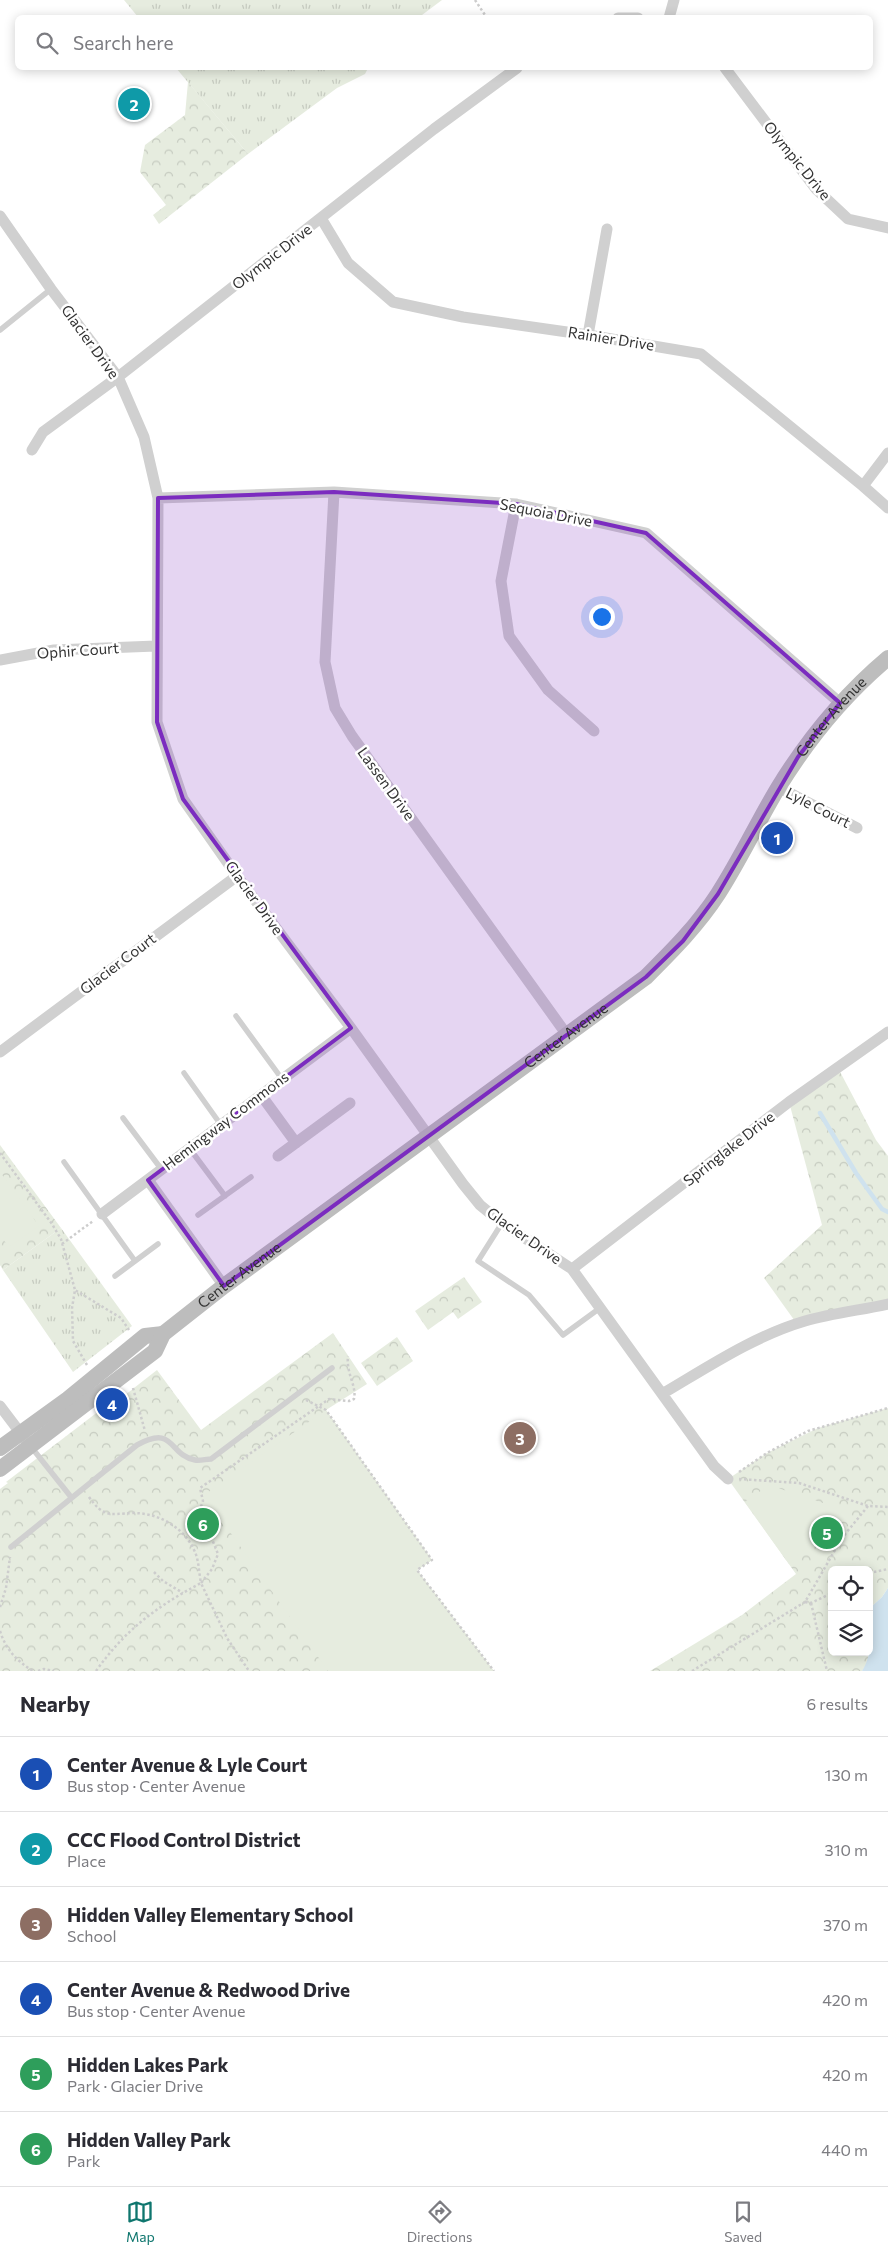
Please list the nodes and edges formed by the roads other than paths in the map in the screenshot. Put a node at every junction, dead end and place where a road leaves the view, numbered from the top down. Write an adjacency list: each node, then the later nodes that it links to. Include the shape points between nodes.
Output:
1 (674, 0): 2 (street)
2 (670, 15)
3 (514, 70): 6 (street, Olympic Drive)
4 (727, 70): 7 (street, Olympic Drive, via 816,189 848,219)
5 (0, 216): 9 (street, Glacier Drive)
6 (321, 218): 11 (street, Rainier Drive, via 348,263 393,302 463,317); 12 (street, Olympic Drive)
7 (888, 228)
8 (608, 229): 11 (street)
9 (51, 289): 10 (lane); 12 (street, Glacier Drive)
10 (0, 330)
11 (588, 335): 15 (street, Rainier Drive, via 701,354)
12 (118, 377): 13 (street, Olympic Drive, via 43,432); 17 (street, Glacier Drive, via 144,437)
13 (32, 450)
14 (888, 453): 15 (street)
15 (863, 486): 19 (street, Rainier Drive)
16 (334, 492): 17 (street, Sequoia Drive); 18 (street, Sequoia Drive); 31 (street, Lassen Drive, via 325,662 335,708)
17 (158, 498): 20 (street, Glacier Drive)
18 (516, 504): 23 (street, Sequoia Drive, via 646,533); 24 (street, via 501,581 509,636 548,690)
19 (888, 508)
20 (156, 646): 22 (street, Ophir Court, via 54,650); 27 (street, Glacier Drive, via 157,722 180,790)
21 (888, 658): 23 (street, Center Avenue)
22 (0, 660)
23 (840, 703): 25 (street, Center Avenue)
24 (594, 731)
25 (778, 788): 26 (street, Lyle Court); 31 (street, Center Avenue, via 718,894 682,941 646,977)
26 (857, 828)
27 (237, 876): 29 (street, Glacier Drive); 32 (street, Glacier Court)
28 (236, 1016): 34 (lane)
29 (351, 1028): 34 (street, Hemingway Commons); 39 (street, Glacier Drive)
30 (888, 1032): 53 (street, Springlake Drive, via 789,1102)
31 (566, 1035): 39 (street, Center Avenue)
32 (0, 1052)
33 (184, 1073): 38 (lane)
34 (282, 1079): 35 (street, Hemingway Commons)
35 (261, 1095): 38 (street, Hemingway Commons); 40 (street)
36 (350, 1104): 40 (street)
37 (124, 1118): 44 (lane)
38 (221, 1125): 41 (street, Hemingway Commons)
39 (428, 1136): 50 (street, Glacier Drive, via 480,1205); 55 (street, Center Avenue)
40 (296, 1143): 42 (street)
41 (190, 1148): 44 (street, Hemingway Commons); 47 (lane)
42 (278, 1156)
43 (64, 1162): 48 (lane)
44 (162, 1170): 46 (street, Hemingway Commons)
45 (251, 1177): 47 (lane)
46 (148, 1180): 48 (street, Hemingway Commons); 55 (street)
47 (225, 1196): 49 (lane)
48 (102, 1214): 52 (lane)
49 (198, 1215)
50 (502, 1223): 53 (street, Glacier Drive); 57 (lane, via 478,1261 530,1295 563,1335)
51 (158, 1244): 52 (lane)
52 (135, 1260): 54 (lane)
53 (572, 1269): 57 (street, Glacier Drive)
54 (115, 1276)
55 (224, 1286): 58 (street, Center Avenue)
56 (888, 1304): 60 (street, via 806,1320 749,1343)
57 (600, 1308): 60 (street, Glacier Drive)
58 (163, 1334): 62 (street, Center Avenue, via 155,1350 128,1372); 62 (street, Center Avenue, via 145,1336 93,1376)
59 (332, 1368): 66 (lane, via 211,1459 197,1461 185,1457 164,1438 152,1437 137,1445)
60 (662, 1394): 65 (street, Glacier Drive, via 714,1466)
61 (0, 1406): 62 (street)
62 (26, 1440): 63 (street, Center Avenue); 64 (street, Center Avenue); 66 (lane)
63 (0, 1448)
64 (0, 1469)
65 (728, 1479)
66 (71, 1498): 67 (lane)
67 (11, 1547)

